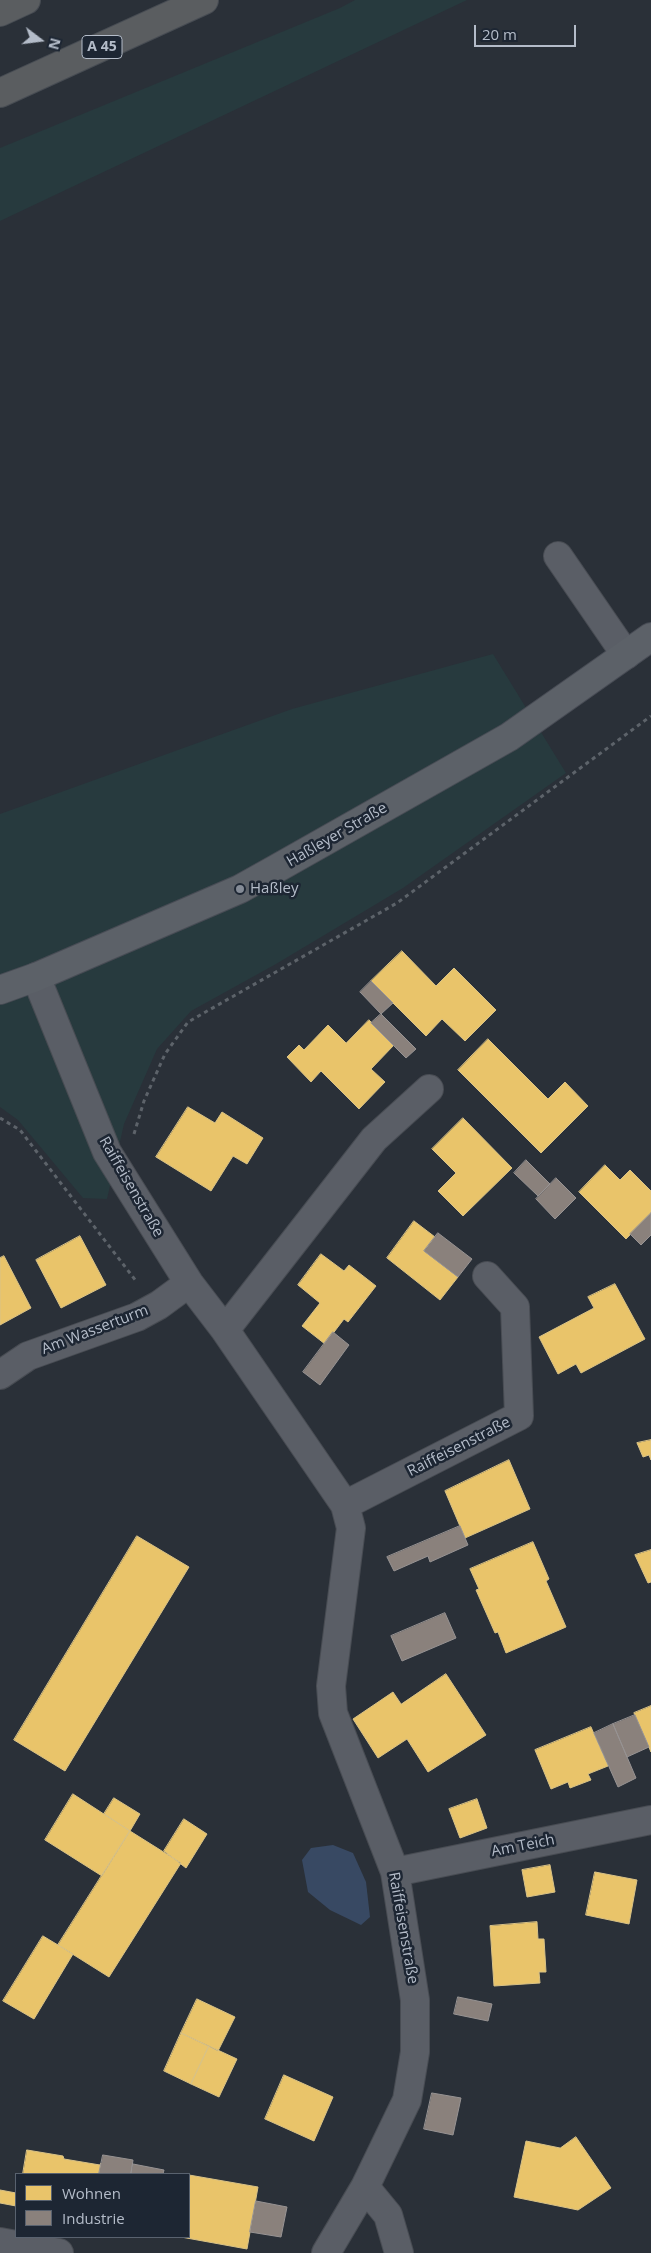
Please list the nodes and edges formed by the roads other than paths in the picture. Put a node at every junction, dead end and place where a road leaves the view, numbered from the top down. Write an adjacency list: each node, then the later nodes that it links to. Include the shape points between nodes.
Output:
1 (26, 0): 3 (highway)
2 (204, 0): 4 (highway, A 45)
3 (0, 12)
4 (0, 93)
5 (558, 556): 7 (street)
6 (651, 637): 7 (main road, Haßleyer Straße)
7 (626, 656): 8 (main road, Haßleyer Straße, via 509,736 274,870)
8 (36, 977): 9 (main road, Haßleyer Straße); 12 (street, Raiffeisenstraße, via 107,1152)
9 (0, 990)
10 (429, 1089): 13 (street, via 374,1139)
11 (487, 1276): 15 (street, Raiffeisenstraße, via 515,1307 518,1416)
12 (189, 1283): 13 (street, Raiffeisenstraße); 14 (street, Am Wasserturm, via 136,1317 28,1356)
13 (225, 1330): 15 (street, Raiffeisenstraße)
14 (0, 1375)
15 (345, 1505): 17 (street, Raiffeisenstraße, via 351,1528 331,1686 333,1713)
16 (651, 1820): 17 (street, Am Teich)
17 (395, 1872): 18 (street, Raiffeisenstraße, via 415,2000 415,2052 406,2100)
18 (365, 2187): 21 (street, Raiffeisenstraße); 22 (street, via 388,2215)
19 (0, 2242): 20 (street)
20 (59, 2253)
21 (326, 2253)
22 (399, 2253)

